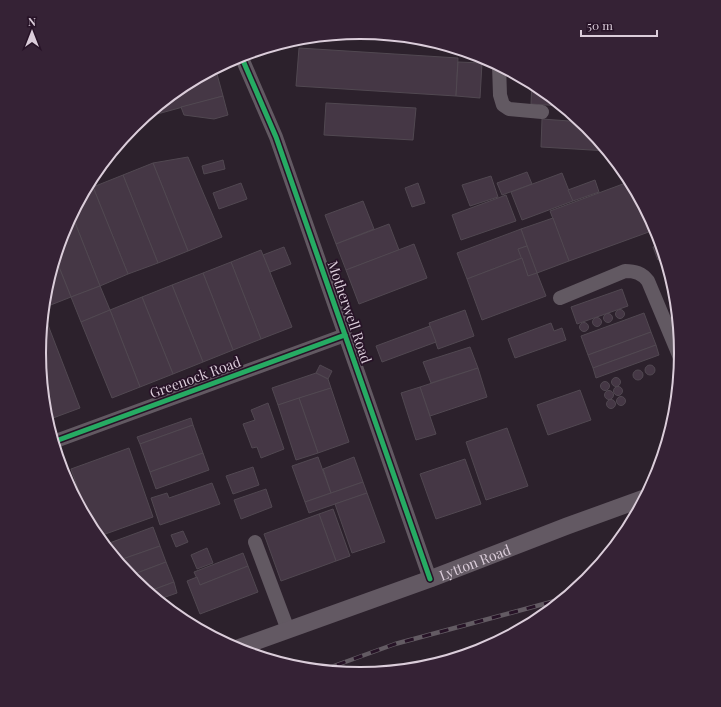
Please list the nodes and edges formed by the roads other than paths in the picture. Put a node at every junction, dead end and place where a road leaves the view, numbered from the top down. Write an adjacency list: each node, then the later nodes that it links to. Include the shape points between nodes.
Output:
1 (243, 62): 5 (street, Motherwell Road, via 276,137)
2 (499, 71): 3 (street, via 503,105 509,109)
3 (542, 112)
4 (560, 298): 6 (street, via 625,271 639,273 648,281)
5 (345, 335): 7 (street, Greenock Road); 10 (street, Motherwell Road)
6 (675, 345)
7 (58, 440)
8 (639, 499): 10 (main road, Lytton Road)
9 (255, 542): 11 (street)
10 (430, 579): 11 (main road, Lytton Road)
11 (288, 630): 12 (main road, Lytton Road)
12 (244, 646)

